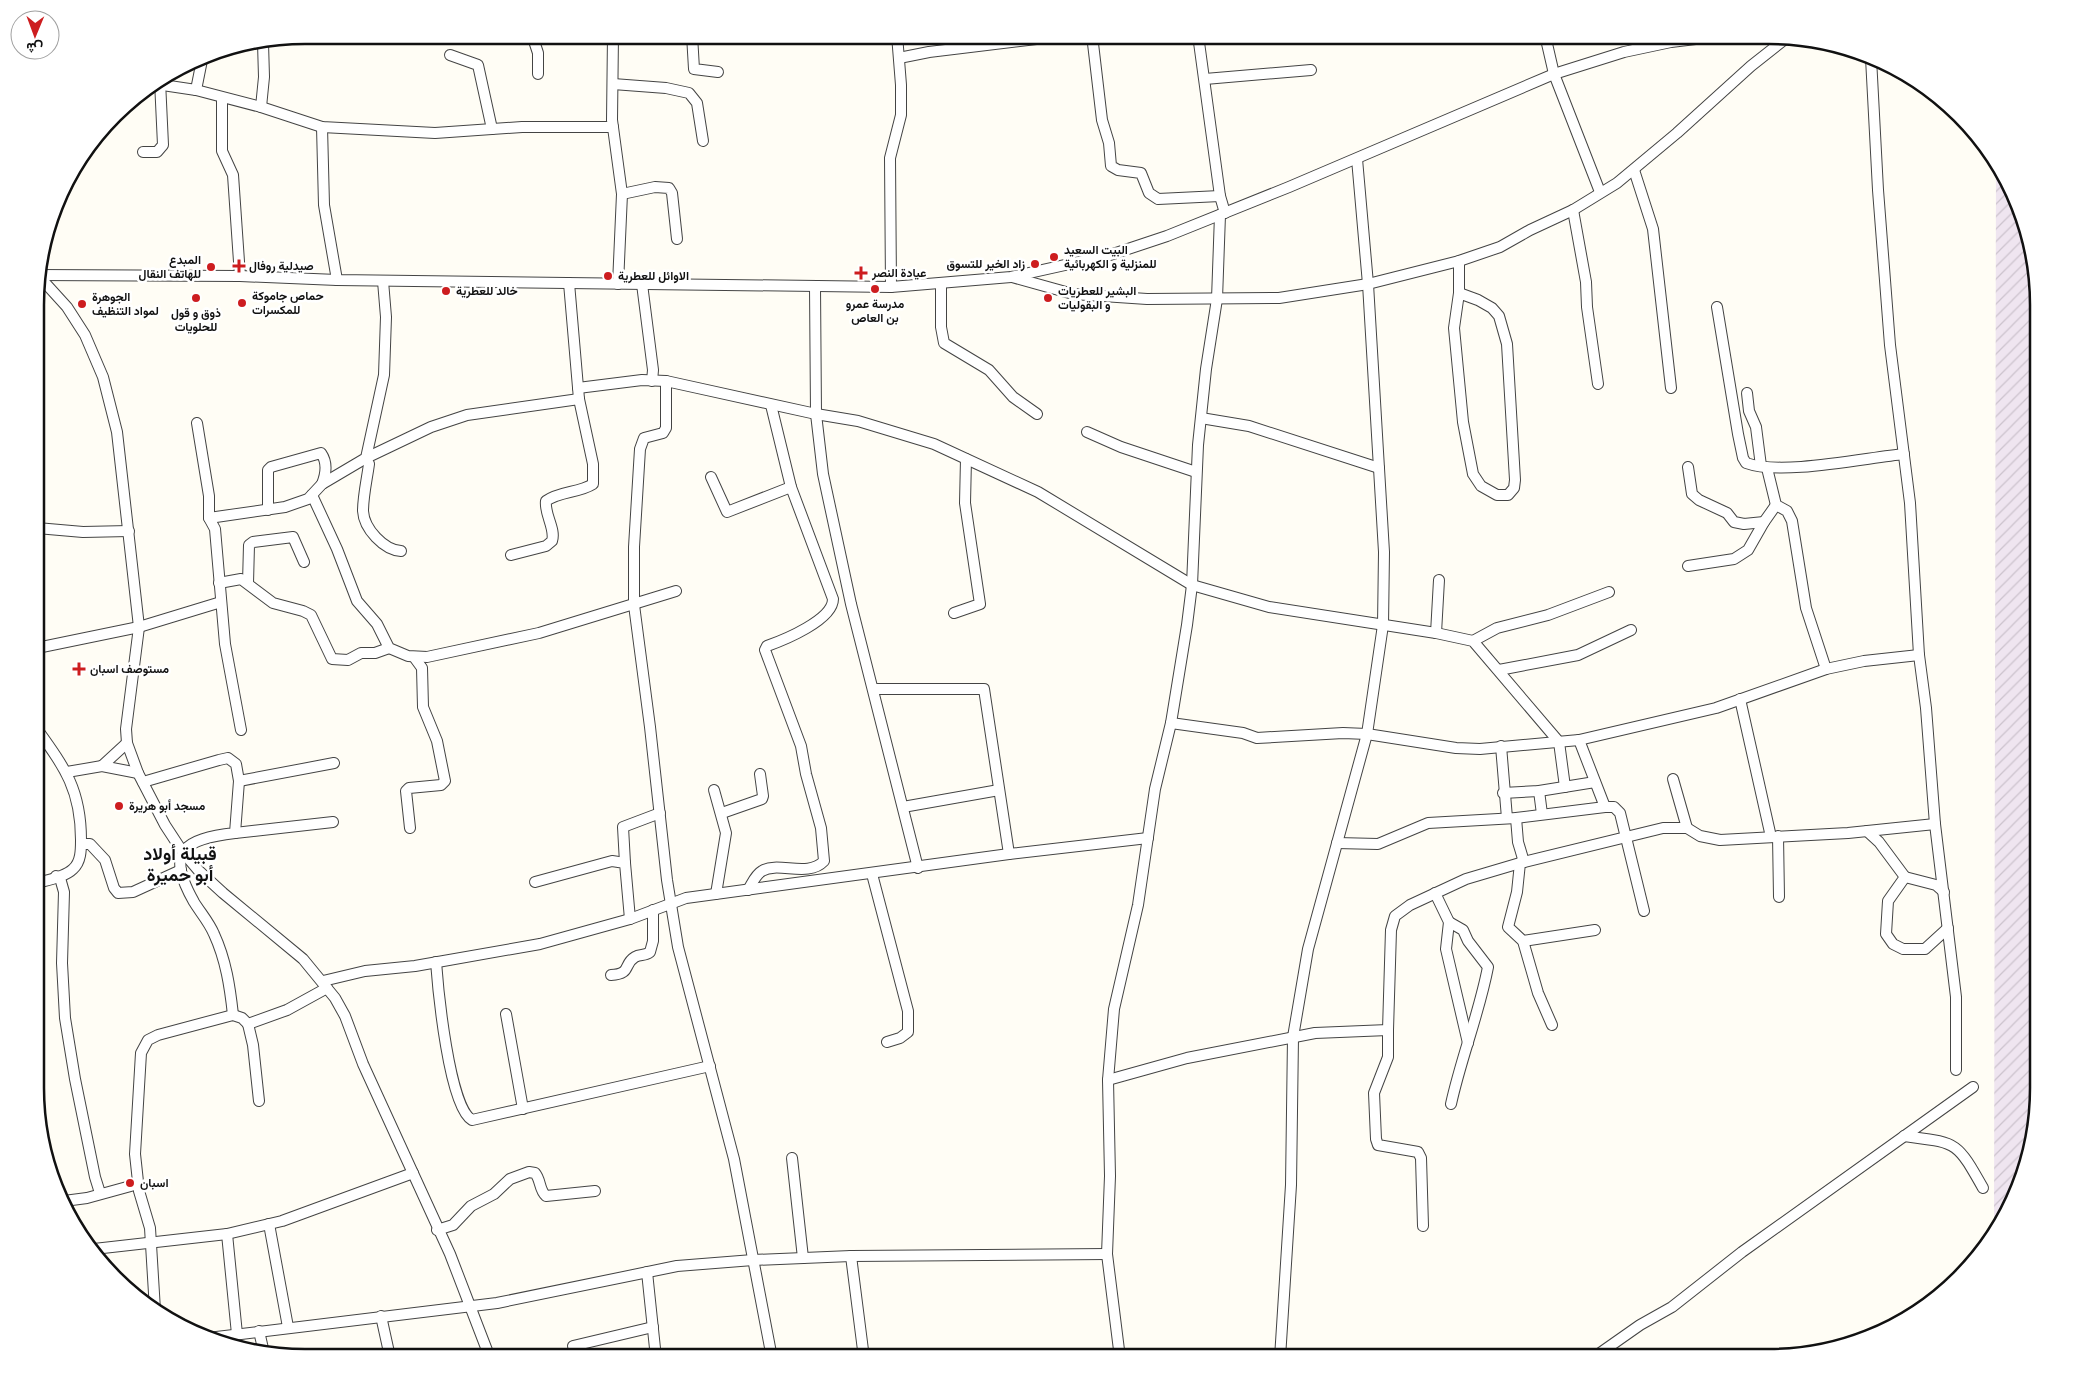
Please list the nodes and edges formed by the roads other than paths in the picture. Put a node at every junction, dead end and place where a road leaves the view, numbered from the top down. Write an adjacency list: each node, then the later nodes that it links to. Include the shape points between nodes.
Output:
1 (535, 44): 18 (street)
2 (613, 44): 22 (street)
3 (693, 44): 17 (street, via 694,68)
4 (898, 44): 13 (street)
5 (995, 44): 13 (street)
6 (1093, 44): 36 (street, via 1111,166 1141,173 1149,193 1158,199)
7 (1199, 44): 20 (street)
8 (1547, 44): 19 (street)
9 (1662, 44): 19 (street)
10 (1780, 44): 33 (street)
11 (263, 47): 26 (street)
12 (450, 55): 29 (street, via 478,65)
13 (899, 58): 53 (street, via 901,115 890,158)
14 (1871, 65): 70 (street, via 1890,336)
15 (201, 66): 24 (street)
16 (1310, 70): 20 (street)
17 (718, 72)
18 (538, 74)
19 (1554, 74): 32 (street); 34 (street)
20 (1205, 78): 36 (street)
21 (166, 84): 24 (street)
22 (613, 84): 28 (street); 30 (street, via 689,92 697,103)
23 (159, 88): 31 (street, via 163,145 157,152)
24 (196, 90): 25 (street)
25 (222, 98): 26 (street); 42 (street, via 222,151 233,175)
26 (261, 107): 27 (street)
27 (322, 127): 29 (street, via 435,133); 44 (street, via 324,205)
28 (613, 127): 29 (street); 35 (street)
29 (492, 129)
30 (703, 141)
31 (143, 152)
32 (1357, 159): 38 (street); 51 (street)
33 (1634, 170): 34 (street); 61 (street, via 1653,229)
34 (1600, 192): 37 (street)
35 (622, 194): 39 (street, via 669,188); 48 (street)
36 (1220, 196): 38 (street)
37 (1573, 210): 40 (street, via 1500,247); 59 (street, via 1586,282)
38 (1222, 214): 43 (street, via 1110,255); 55 (street)
39 (676, 239)
40 (1459, 261): 51 (street); 54 (street)
41 (46, 275): 42 (street)
42 (240, 276): 44 (street)
43 (1011, 277): 50 (street); 55 (street, via 1064,293 1147,299)
44 (337, 280): 45 (street)
45 (384, 281): 47 (street); 71 (street, via 384,375)
46 (45, 282): 86 (street, via 85,334 103,377 117,432)
47 (569, 283): 48 (street); 60 (street)
48 (618, 284): 49 (street)
49 (642, 284): 52 (street); 57 (street)
50 (941, 284): 53 (street); 66 (street, via 940,327 944,342 989,370 1013,397)
51 (1368, 284): 55 (street, via 1279,298); 75 (street)
52 (815, 287): 53 (street); 65 (street)
53 (891, 287)
54 (1459, 293): 54 (street, via 1454,328 1463,422 1473,474 1481,486 1497,495 1508,494 1514,488 1515,480 1507,344 1499,316 1492,308)
55 (1217, 299): 67 (street)
56 (1717, 307): 74 (street, via 1743,458 1746,463)
57 (652, 380): 58 (street); 60 (street)
58 (666, 382): 64 (street); 98 (street, via 666,428 663,433 644,438 640,449)
59 (1598, 384)
60 (578, 388): 63 (street)
61 (1670, 388)
62 (1747, 393): 74 (street)
63 (579, 399): 71 (street, via 467,415 432,427); 88 (street, via 593,484 560,493 546,501 552,541 546,546)
64 (771, 405): 65 (street); 79 (street)
65 (816, 414): 72 (street, via 887,429 934,444); 111 (street, via 823,474 851,604)
66 (1037, 414)
67 (1201, 418): 75 (street, via 1250,426); 76 (street)
68 (197, 423): 83 (street, via 209,496)
69 (1087, 432): 76 (street)
70 (1904, 454): 74 (street, via 1793,467); 107 (street)
71 (366, 458): 78 (street); 87 (street, via 369,464 364,516 382,545)
72 (966, 459): 94 (street, via 1038,492); 99 (street, via 965,503 980,604)
73 (1688, 467): 84 (street, via 1692,494 1699,500 1726,513 1734,522)
74 (1764, 467): 81 (street)
75 (1379, 468): 100 (street, via 1384,552)
76 (1196, 472): 94 (street)
77 (711, 477): 79 (street, via 727,512)
78 (322, 484): 80 (street); 82 (street, via 326,473 321,453 271,467 268,470)
79 (791, 487): 163 (street, via 833,602 829,610 812,624 767,646 765,650 801,746 821,828 824,861 815,867 802,869 767,868 756,876)
80 (312, 495): 82 (street, via 297,503); 106 (street, via 357,601 377,624)
81 (1776, 505): 84 (street); 109 (street, via 1787,510 1792,521 1805,602)
82 (268, 510): 83 (street)
83 (209, 518): 92 (street, via 215,529)
84 (1764, 522): 90 (street, via 1748,550 1734,559)
85 (44, 529): 86 (street)
86 (129, 531): 101 (street)
87 (401, 551)
88 (511, 555)
89 (304, 562): 93 (street, via 293,538 253,542 249,545)
90 (1688, 566)
91 (1439, 580): 103 (street)
92 (219, 583): 93 (street, via 237,579); 97 (street)
93 (248, 583): 106 (street, via 273,603 311,616 332,659 348,660 361,653 376,653)
94 (1192, 585): 100 (street, via 1269,606); 113 (street)
95 (676, 591): 98 (street)
96 (1609, 592): 104 (street, via 1497,628)
97 (221, 602): 101 (street); 114 (street, via 225,644)
98 (634, 605): 108 (street, via 539,633); 137 (street)
99 (954, 613)
100 (1383, 624): 103 (street); 115 (street)
101 (139, 627): 105 (street); 118 (street, via 135,672 126,716)
102 (1631, 630): 110 (street, via 1578,655)
103 (1436, 633): 104 (street)
104 (1473, 641): 110 (street)
105 (44, 647)
106 (390, 648): 108 (street)
107 (1919, 655): 109 (street); 142 (street)
108 (414, 657): 143 (street, via 422,668 423,707 437,741 445,781 440,785 406,791)
109 (1826, 669): 112 (street)
110 (1499, 670): 119 (street)
111 (874, 689): 132 (street, via 984,689); 135 (street)
112 (1740, 699): 117 (street, via 1672,720); 148 (street)
113 (1171, 724): 115 (street, via 1263,738); 149 (street, via 1155,789)
114 (241, 730)
115 (1368, 734): 120 (street, via 1456,748); 150 (street)
116 (44, 739): 123 (street)
117 (1579, 740): 119 (street); 129 (street)
118 (126, 742): 122 (street); 124 (street)
119 (1560, 742): 120 (street); 130 (street)
120 (1501, 746): 134 (street)
121 (334, 763): 127 (street)
122 (102, 766): 123 (street); 124 (street)
123 (67, 772): 151 (street, via 79,808)
124 (138, 773): 128 (street)
125 (760, 774): 138 (street, via 762,799)
126 (1673, 779): 144 (street)
127 (239, 781): 128 (street, via 236,764 228,758); 146 (street)
128 (143, 782): 152 (street)
129 (1595, 782): 130 (street); 136 (street)
130 (1565, 787): 133 (street)
131 (714, 790): 138 (street)
132 (1000, 790): 135 (street); 153 (street)
133 (1539, 791): 134 (street); 139 (street)
134 (1503, 793): 140 (street)
135 (902, 807): 156 (street)
136 (1605, 807): 139 (street); 147 (street, via 1619,810)
137 (660, 813): 154 (street, via 623,826); 168 (street)
138 (722, 813): 166 (street, via 726,843)
139 (1542, 814): 140 (street)
140 (1511, 818): 150 (street, via 1428,823 1378,844); 155 (street)
141 (333, 822): 146 (street)
142 (1935, 824): 145 (street); 164 (street)
143 (410, 828)
144 (1687, 828): 147 (street, via 1663,828); 148 (street, via 1700,836 1720,840)
145 (1866, 831): 148 (street); 160 (street, via 1879,842)
146 (235, 833): 152 (street, via 198,840)
147 (1627, 836): 155 (street); 170 (street)
148 (1774, 837): 167 (street)
149 (1148, 838): 153 (street); 189 (street, via 1138,905 1116,996)
150 (1337, 843): 184 (street, via 1308,949)
151 (81, 844): 157 (street, via 90,844 105,860 118,893 133,892); 159 (street, via 75,868)
152 (182, 851): 157 (street); 178 (street, via 206,878 303,959)
153 (1009, 854): 156 (street)
154 (625, 863): 162 (street, via 612,861); 171 (street)
155 (1522, 863): 165 (street, via 1466,879); 175 (street, via 1508,927)
156 (918, 868): 158 (street)
157 (181, 870): 180 (street, via 220,946)
158 (872, 874): 163 (street); 185 (street, via 908,1011 908,1032)
159 (56, 876): 161 (street); 200 (street, via 60,878 64,892 62,964 65,1018 74,1079)
160 (1905, 877): 164 (street, via 1936,885); 173 (street, via 1888,901 1886,934 1893,944 1903,949 1926,949)
161 (44, 880)
162 (536, 882)
163 (748, 890): 166 (street)
164 (1944, 892): 173 (street)
165 (1435, 893): 172 (street); 183 (street, via 1398,912 1394,919 1389,962)
166 (716, 894): 168 (street)
167 (1779, 897)
168 (670, 902): 169 (street); 187 (street, via 678,947)
169 (653, 910): 171 (street); 177 (street, via 650,952 636,956 621,974)
170 (1644, 911)
171 (630, 919): 176 (street, via 540,944)
172 (1448, 922): 186 (street, via 1446,949); 186 (street, via 1463,930 1488,967)
173 (1948, 928): 188 (street, via 1956,996)
174 (1594, 930): 175 (street)
175 (1523, 941): 182 (street, via 1538,993)
176 (436, 962): 178 (street, via 365,971); 193 (street, via 445,1043 456,1089 467,1115 476,1120)
177 (611, 975)
178 (325, 985): 181 (street, via 286,1010); 196 (street, via 344,1016)
179 (506, 1014): 193 (street)
180 (233, 1015): 181 (street); 197 (street, via 158,1035 144,1046 135,1136)
181 (248, 1024): 191 (street)
182 (1552, 1025)
183 (1388, 1030): 184 (street); 203 (street, via 1388,1057 1374,1094 1376,1139 1378,1145 1418,1152)
184 (1293, 1037): 189 (street, via 1187,1058); 229 (street, via 1291,1185)
185 (887, 1042)
186 (1468, 1044): 192 (street)
187 (710, 1066): 193 (street); 211 (street, via 734,1159)
188 (1956, 1070)
189 (1108, 1080): 208 (street, via 1110,1176)
190 (1972, 1086): 194 (street)
191 (259, 1101)
192 (1451, 1104)
193 (523, 1109)
194 (1904, 1136): 198 (street, via 1952,1144 1965,1156); 230 (street, via 1742,1252 1672,1307)
195 (792, 1158): 210 (street)
196 (412, 1173): 202 (street); 204 (street)
197 (138, 1184): 200 (street); 206 (street)
198 (1982, 1188)
199 (595, 1191): 204 (street, via 546,1196 542,1193 539,1178 529,1172 510,1179 494,1194 471,1206 452,1225)
200 (100, 1194): 201 (street)
201 (69, 1200)
202 (269, 1224): 205 (street); 216 (street)
203 (1423, 1226)
204 (437, 1230): 214 (street)
205 (227, 1234): 206 (street); 219 (street)
206 (152, 1244): 207 (street); 213 (street)
207 (99, 1249)
208 (1107, 1254): 209 (street); 228 (street)
209 (851, 1256): 210 (street); 227 (street)
210 (802, 1258): 211 (street)
211 (753, 1260): 212 (street, via 677,1266); 226 (street)
212 (647, 1272): 214 (street); 217 (street)
213 (155, 1301)
214 (472, 1306): 215 (street); 224 (street)
215 (381, 1316): 216 (street); 223 (street)
216 (288, 1327): 218 (street)
217 (653, 1327): 222 (street); 225 (street)
218 (259, 1331): 219 (street); 221 (street)
219 (237, 1334): 220 (street)
220 (224, 1336)
221 (262, 1345)
222 (573, 1346)
223 (388, 1349)
224 (487, 1349)
225 (655, 1349)
226 (770, 1349)
227 (863, 1349)
228 (1119, 1349)
229 (1281, 1349)
230 (1606, 1349)

